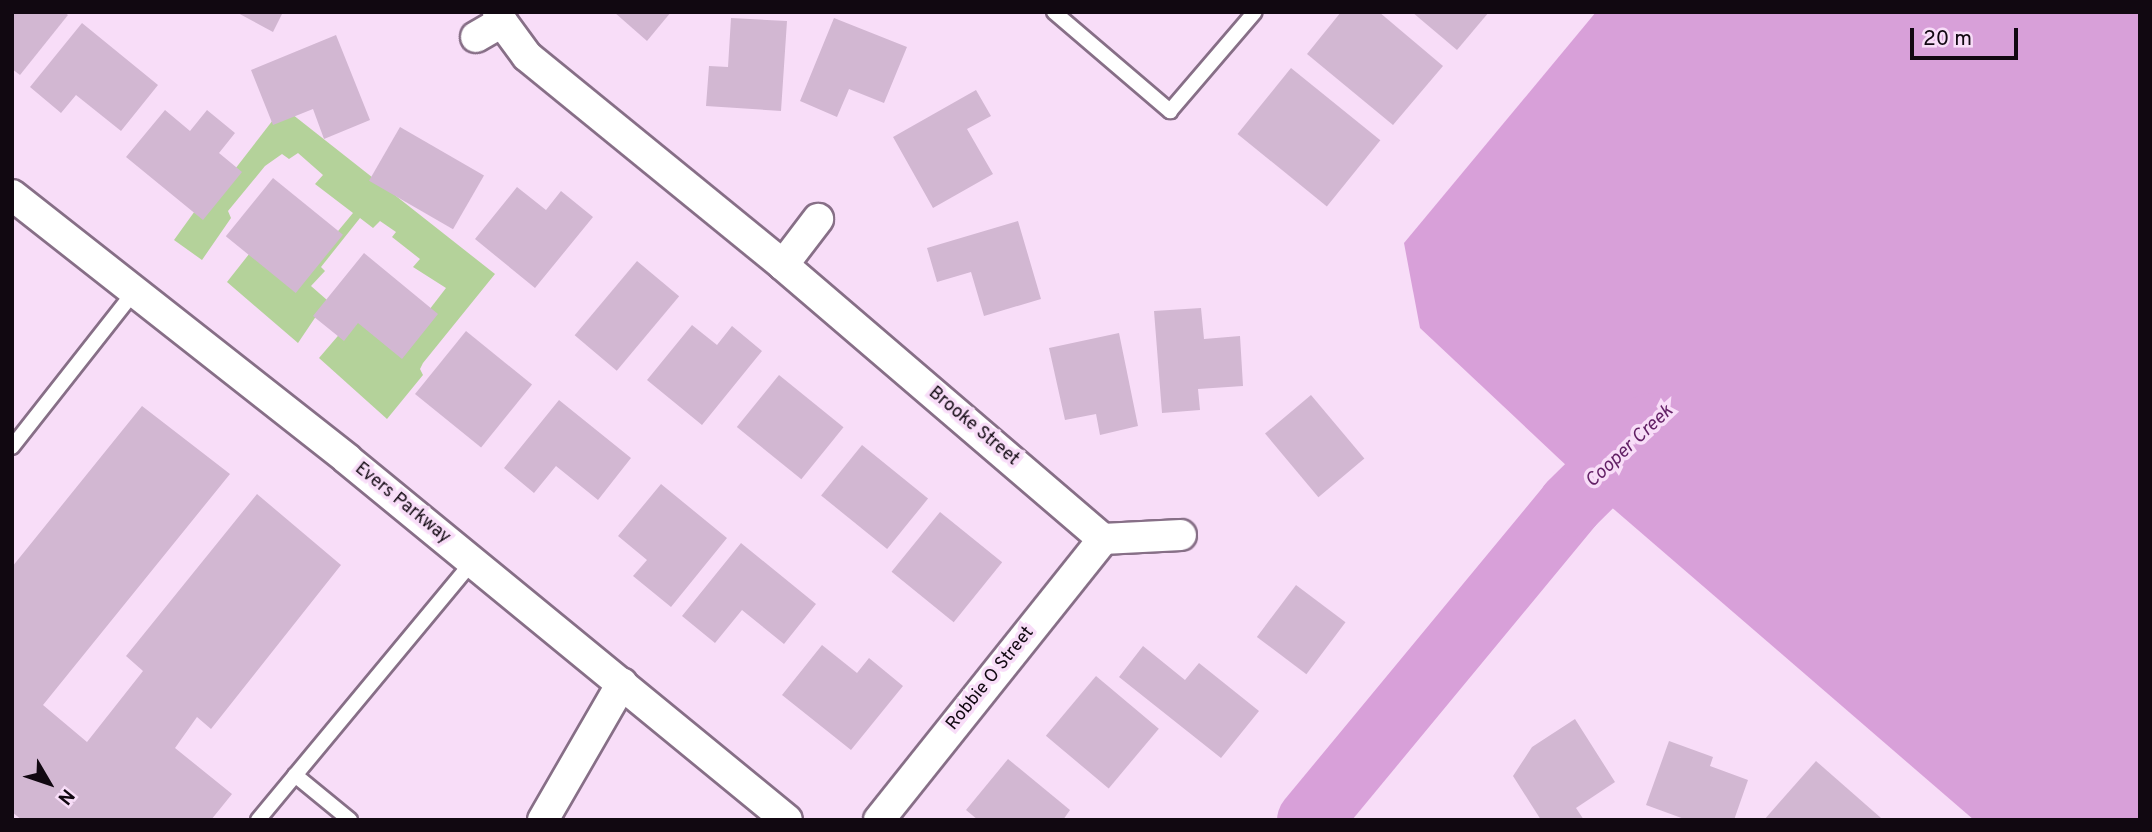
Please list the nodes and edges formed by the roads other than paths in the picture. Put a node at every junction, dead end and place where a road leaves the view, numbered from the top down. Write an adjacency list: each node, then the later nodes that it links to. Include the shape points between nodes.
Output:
1 (1054, 12): 2 (lane, via 1170,111)
2 (1255, 12)
3 (500, 17): 4 (street, Brooke Street); 7 (street, Brooke Street, via 537,65)
4 (476, 37)
5 (12, 195): 8 (street, Evers Parkway)
6 (818, 219): 7 (street)
7 (783, 265): 11 (street, Brooke Street)
8 (134, 292): 9 (lane); 12 (street, Evers Parkway)
9 (12, 447)
10 (1181, 535): 11 (street)
11 (1103, 539): 19 (street, Robbie O Street)
12 (472, 562): 13 (street, Evers Parkway); 14 (lane)
13 (622, 683): 17 (street); 18 (street, Evers Parkway)
14 (295, 775): 15 (lane); 16 (lane)
15 (258, 820)
16 (350, 820)
17 (543, 820)
18 (787, 820)
19 (879, 820)

